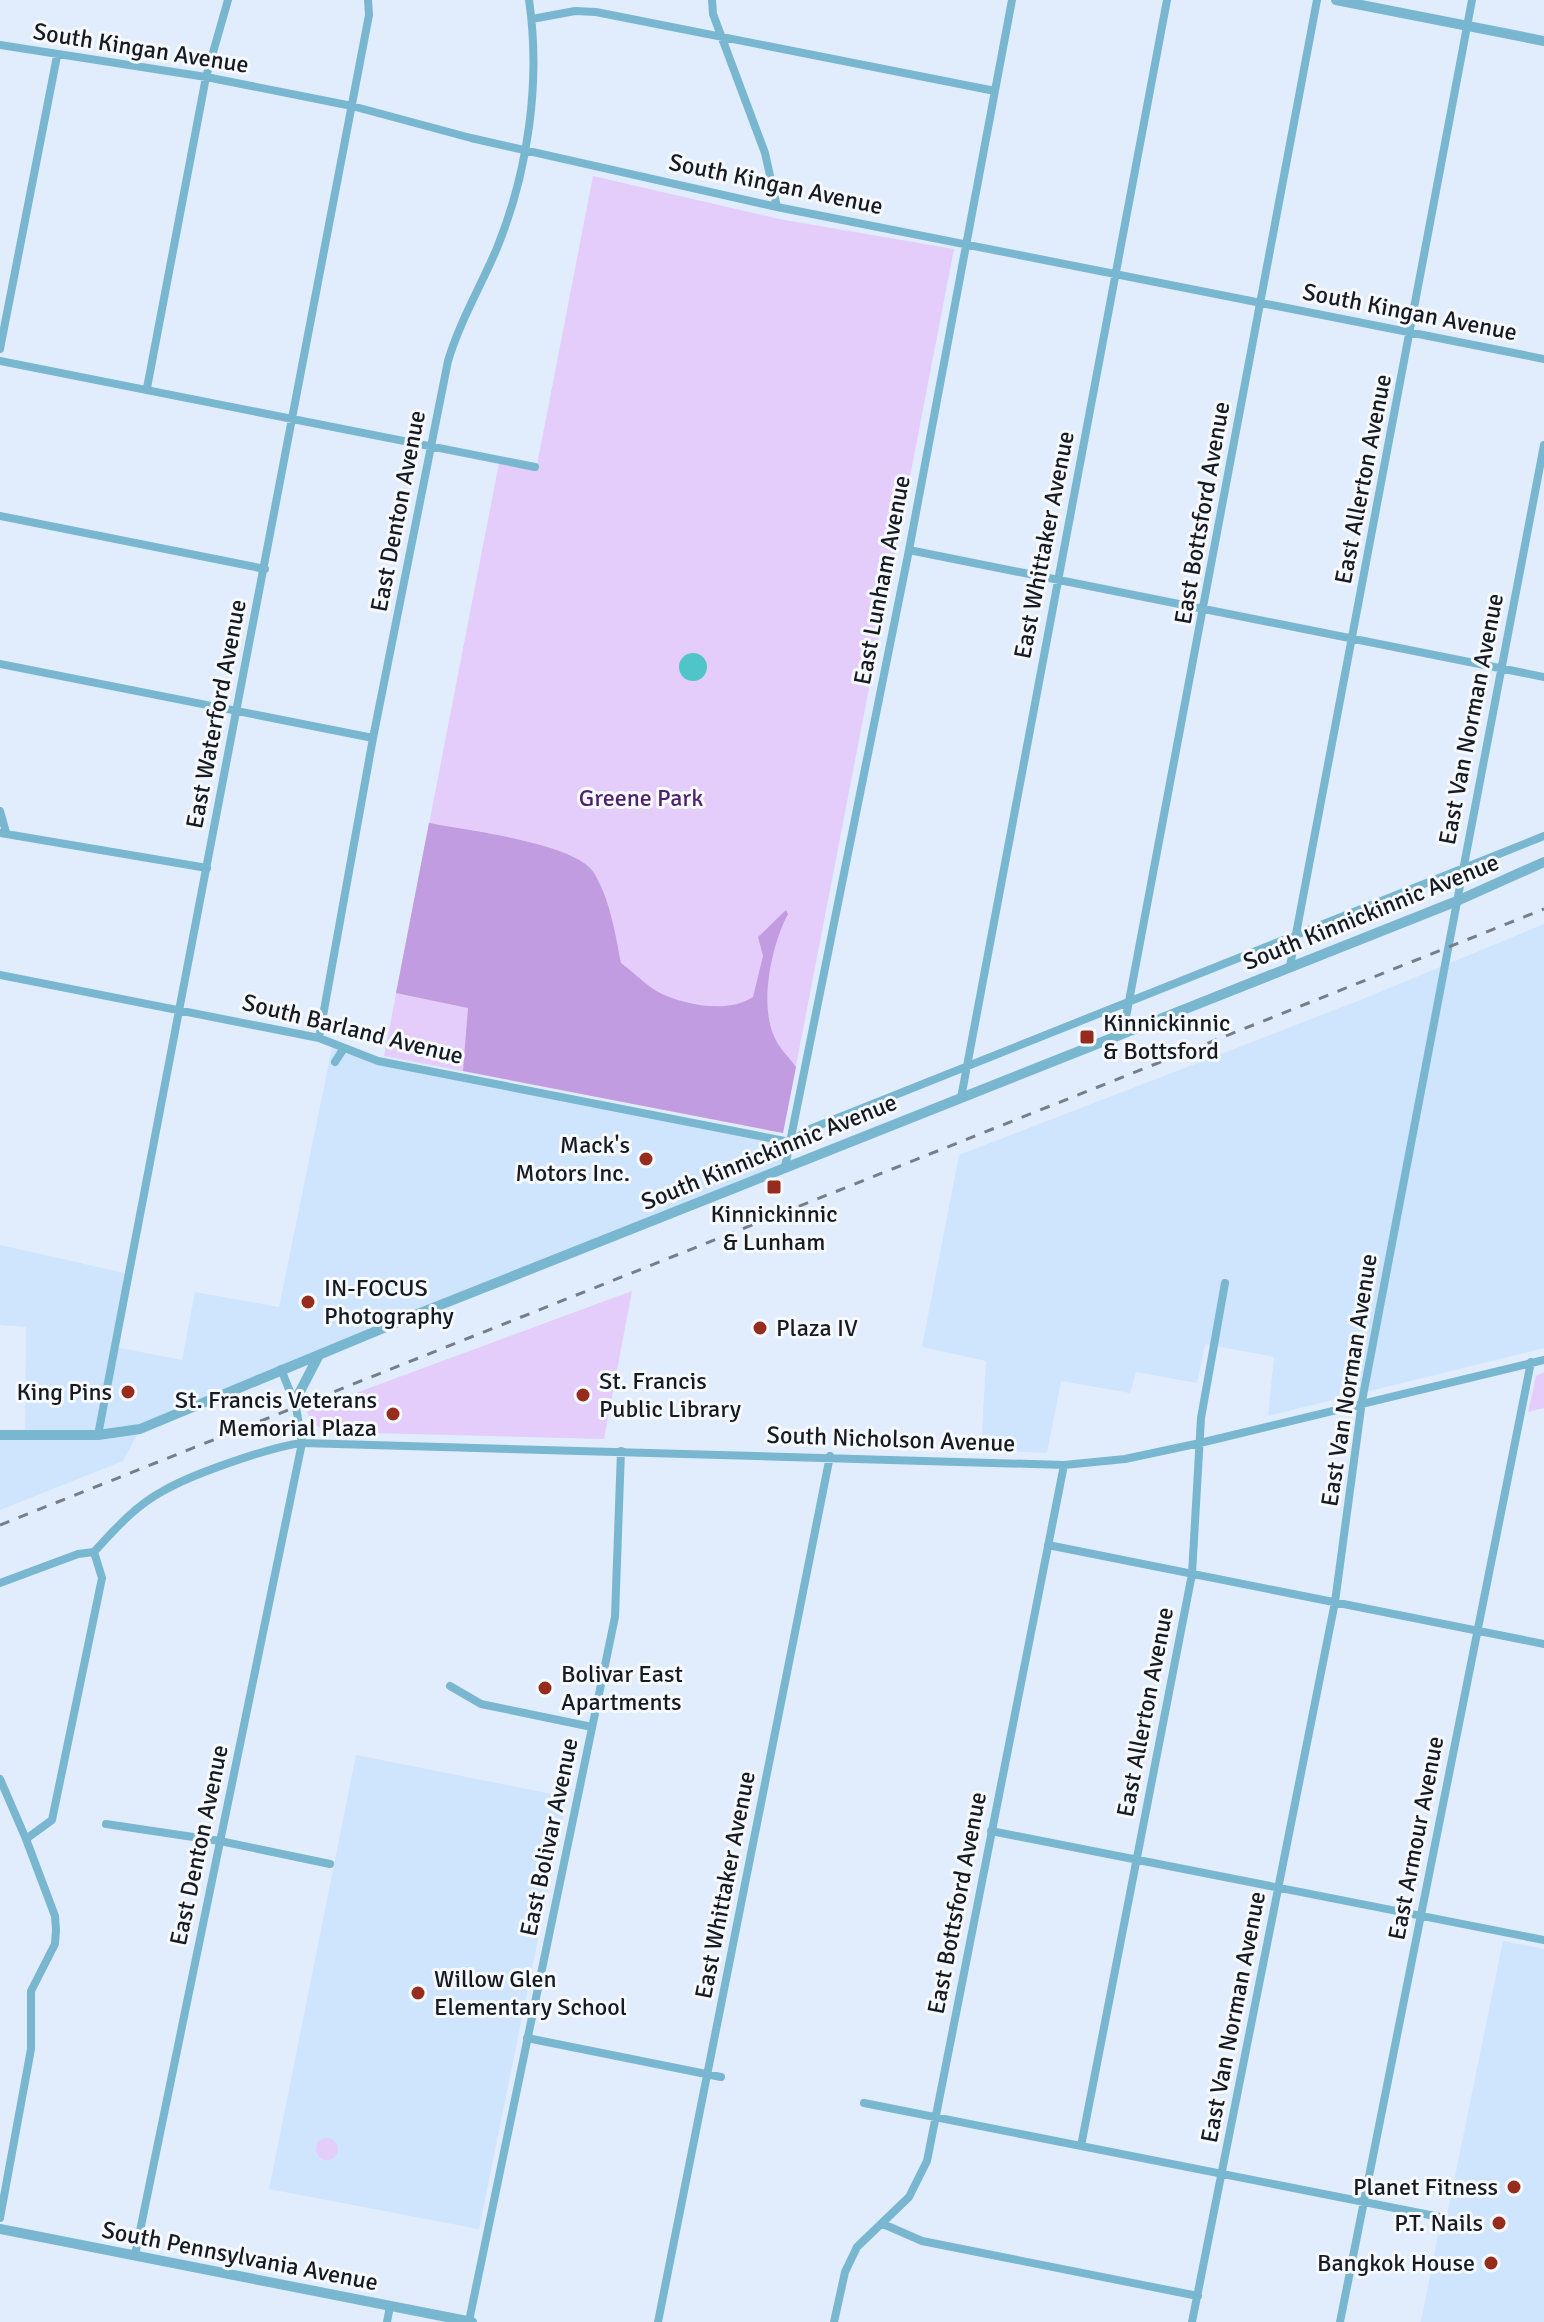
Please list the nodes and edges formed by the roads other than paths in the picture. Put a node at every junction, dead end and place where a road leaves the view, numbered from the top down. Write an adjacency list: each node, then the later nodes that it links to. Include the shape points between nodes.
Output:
1 (228, 0): 16 (street)
2 (368, 0): 18 (street, East Waterford Avenue)
3 (529, 0): 10 (street, East Denton Avenue)
4 (712, 0): 12 (street)
5 (1012, 0): 17 (street, East Lunham Avenue)
6 (1167, 0): 22 (street, East Whittaker Avenue)
7 (1317, 0): 23 (street, East Bottsford Avenue)
8 (1336, 0): 11 (street)
9 (1472, 0): 11 (street, East Allerton Avenue)
10 (532, 19): 12 (street, via 596,12); 19 (street, East Denton Avenue, via 535,63)
11 (1468, 26): 13 (street); 24 (street, East Allerton Avenue)
12 (722, 38): 17 (street); 20 (street, via 765,153)
13 (1544, 41)
14 (0, 45): 15 (street, South Kingan Avenue)
15 (57, 56): 16 (street, South Kingan Avenue); 25 (street)
16 (206, 77): 18 (street, South Kingan Avenue); 28 (street)
17 (995, 91): 21 (street, East Lunham Avenue)
18 (352, 106): 19 (street, South Kingan Avenue); 29 (street, East Waterford Avenue)
19 (523, 149): 20 (street, South Kingan Avenue); 31 (street, East Denton Avenue, via 497,248 457,332)
20 (777, 207): 21 (street, South Kingan Avenue)
21 (966, 244): 22 (street, South Kingan Avenue); 34 (street, East Lunham Avenue)
22 (1115, 275): 23 (street, South Kingan Avenue); 36 (street, East Whittaker Avenue)
23 (1260, 303): 24 (street, South Kingan Avenue); 37 (street, East Bottsford Avenue)
24 (1410, 332): 26 (street, South Kingan Avenue); 38 (street, East Allerton Avenue)
25 (0, 349)
26 (1544, 359)
27 (0, 361): 28 (street)
28 (147, 388): 29 (street)
29 (293, 419): 31 (street); 35 (street, East Waterford Avenue)
30 (1544, 445): 40 (street, East Van Norman Avenue)
31 (431, 446): 32 (street); 43 (street, East Denton Avenue)
32 (535, 467)
33 (0, 516): 35 (street)
34 (909, 550): 36 (street); 62 (street, East Lunham Avenue)
35 (265, 569): 42 (street, East Waterford Avenue)
36 (1058, 579): 37 (street); 60 (street, East Whittaker Avenue)
37 (1205, 610): 38 (street); 54 (street, East Bottsford Avenue)
38 (1353, 638): 40 (street); 51 (street, East Allerton Avenue)
39 (0, 664): 42 (street)
40 (1501, 668): 41 (street); 48 (street, East Van Norman Avenue)
41 (1544, 677)
42 (238, 711): 43 (street); 49 (street, East Waterford Avenue)
43 (373, 738): 57 (street, East Denton Avenue)
44 (0, 811): 45 (street)
45 (3, 833): 49 (street)
46 (1544, 836): 48 (street, South Kinnickinnic Avenue)
47 (1544, 862): 50 (street, South Kinnickinnic Avenue)
48 (1464, 866): 50 (street, East Van Norman Avenue); 51 (street, South Kinnickinnic Avenue)
49 (207, 868): 55 (street, East Waterford Avenue)
50 (1457, 901): 52 (street, South Kinnickinnic Avenue); 69 (street, East Van Norman Avenue)
51 (1296, 934): 52 (street, East Allerton Avenue); 54 (street, South Kinnickinnic Avenue)
52 (1290, 966): 56 (street, South Kinnickinnic Avenue)
53 (0, 975): 55 (street, South Barland Avenue)
54 (1130, 1002): 56 (street, East Bottsford Avenue); 60 (street, South Kinnickinnic Avenue)
55 (180, 1009): 57 (street, South Barland Avenue); 72 (street, East Waterford Avenue)
56 (1123, 1033): 61 (street, South Kinnickinnic Avenue)
57 (319, 1038): 58 (street, South Barland Avenue)
58 (344, 1048): 59 (street); 62 (street, South Barland Avenue, via 378,1061)
59 (335, 1062)
60 (967, 1068): 61 (street, East Whittaker Avenue); 62 (street, South Kinnickinnic Avenue, via 810,1129)
61 (961, 1098): 63 (street, South Kinnickinnic Avenue)
62 (790, 1142): 63 (street, East Lunham Avenue)
63 (785, 1167): 65 (street, South Kinnickinnic Avenue)
64 (1225, 1283): 74 (street, East Allerton Avenue)
65 (321, 1353): 68 (street, South Kinnickinnic Avenue); 70 (street)
66 (1544, 1360): 67 (street, South Nicholson Avenue)
67 (1531, 1362): 69 (street, South Nicholson Avenue); 83 (street, East Armour Avenue)
68 (281, 1369): 70 (street); 72 (street, South Kinnickinnic Avenue, via 140,1429)
69 (1362, 1401): 74 (street, South Nicholson Avenue); 82 (street, East Van Norman Avenue)
70 (294, 1403): 73 (street)
71 (0, 1435): 72 (street, South Kinnickinnic Avenue)
72 (98, 1435)
73 (302, 1443): 75 (street, South Nicholson Avenue); 79 (street, South Nicholson Avenue, via 280,1446 163,1490 125,1518); 91 (street, East Denton Avenue)
74 (1200, 1443): 77 (street, South Nicholson Avenue); 80 (street, East Allerton Avenue)
75 (621, 1451): 76 (street, South Nicholson Avenue); 86 (street, East Bolivar Avenue, via 618,1583)
76 (830, 1456): 77 (street, South Nicholson Avenue); 98 (street, East Whittaker Avenue)
77 (1064, 1465): 78 (street, East Bottsford Avenue)
78 (1048, 1545): 80 (street); 89 (street, East Bottsford Avenue)
79 (94, 1552): 81 (street); 90 (street, via 102,1578 52,1820)
80 (1192, 1574): 82 (street); 92 (street, East Allerton Avenue)
81 (0, 1583)
82 (1335, 1602): 83 (street); 94 (street, East Van Norman Avenue)
83 (1478, 1630): 84 (street); 95 (street, East Armour Avenue)
84 (1544, 1644)
85 (450, 1686): 86 (street, via 481,1704)
86 (592, 1727): 97 (street, East Bolivar Avenue)
87 (0, 1779): 90 (street)
88 (106, 1824): 91 (street)
89 (991, 1831): 92 (street); 101 (street, East Bottsford Avenue)
90 (26, 1839): 106 (street, via 56,1930 55,1944 31,1991 31,2049)
91 (220, 1841): 93 (street); 109 (street, East Denton Avenue)
92 (1137, 1859): 94 (street); 102 (street, East Allerton Avenue)
93 (330, 1864)
94 (1279, 1887): 95 (street); 103 (street, East Van Norman Avenue)
95 (1420, 1916): 96 (street); 104 (street, East Armour Avenue)
96 (1544, 1940)
97 (527, 2038): 98 (street); 113 (street, East Bolivar Avenue)
98 (707, 2073): 99 (street); 114 (street, East Whittaker Avenue)
99 (721, 2077)
100 (864, 2103): 101 (street)
101 (935, 2117): 102 (street); 107 (street, East Bottsford Avenue, via 918,2183)
102 (1081, 2146): 103 (street)
103 (1222, 2173): 104 (street); 110 (street, East Van Norman Avenue)
104 (1364, 2202): 105 (street); 117 (street, East Armour Avenue)
105 (1440, 2217)
106 (0, 2218)
107 (883, 2224): 110 (street, via 922,2241); 115 (street, East Bottsford Avenue, via 869,2233 850,2260)
108 (0, 2229): 109 (street, South Pennsylvania Avenue)
109 (135, 2255): 111 (street, South Pennsylvania Avenue)
110 (1198, 2296): 116 (street, East Van Norman Avenue)
111 (390, 2306): 112 (street); 113 (street, South Pennsylvania Avenue)
112 (387, 2322)
113 (470, 2322)
114 (658, 2322)
115 (834, 2322)
116 (1192, 2322)
117 (1340, 2322)

